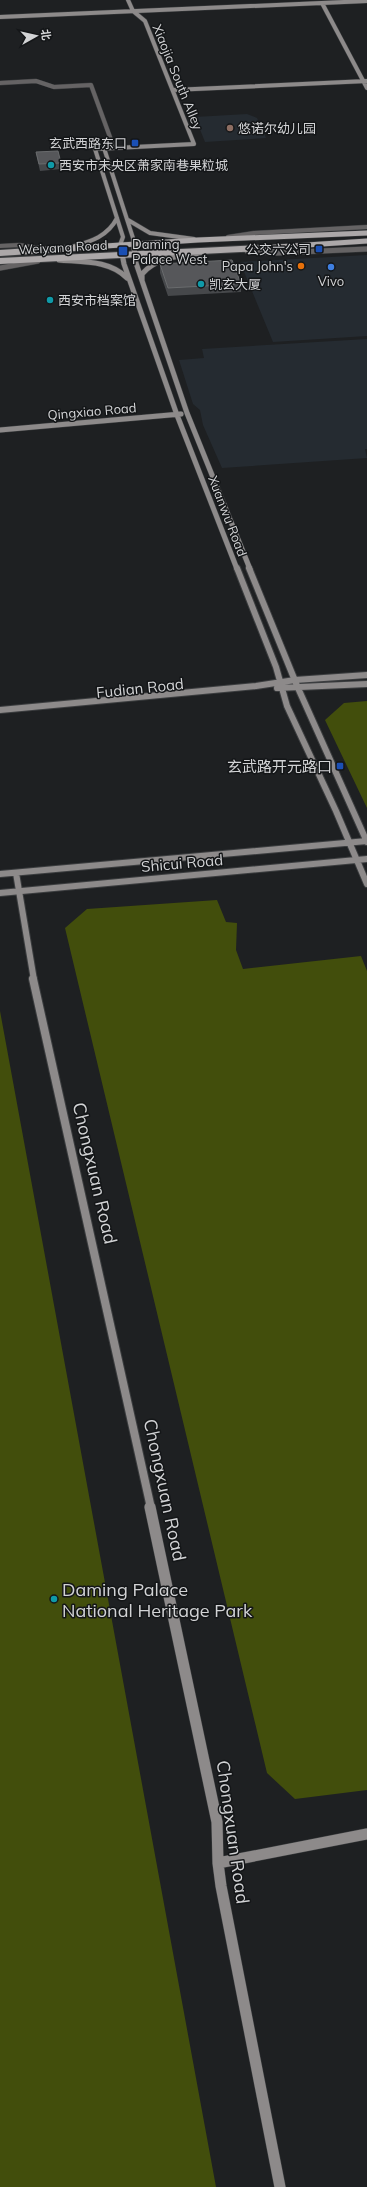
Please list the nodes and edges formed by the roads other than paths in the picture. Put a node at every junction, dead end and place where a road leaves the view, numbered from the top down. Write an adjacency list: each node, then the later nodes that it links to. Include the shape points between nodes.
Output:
1 (128, 0): 4 (street, Xiaojia South Alley)
2 (367, 1): 3 (street)
3 (322, 3): 4 (street); 6 (street)
4 (133, 11): 5 (street); 9 (street, Xiaojia South Alley, via 145,21)
5 (0, 17)
6 (365, 81): 8 (street); 9 (street)
7 (0, 83): 11 (street, via 36,81 54,87 91,85)
8 (367, 88)
9 (173, 90): 11 (street, Xiaojia South Alley, via 194,144)
10 (104, 148): 11 (street); 12 (street, Xuanwu Road, via 94,149); 13 (street, Xuanwu Road)
11 (114, 148)
12 (117, 218): 20 (street, Xuanwu Road, via 123,237); 23 (street, via 113,228 106,234)
13 (126, 219): 17 (street, via 135,227 152,235); 19 (street, Xuanwu Road)
14 (365, 228): 16 (street, via 254,233)
15 (367, 233): 16 (main road, Weiyang Road)
16 (218, 239): 17 (main road, Weiyang Road)
17 (198, 240): 19 (main road, Weiyang Road)
18 (367, 241): 27 (main road, Weiyang Road)
19 (134, 244): 20 (main road, Weiyang Road); 31 (street, Xuanwu Road)
20 (120, 245): 23 (main road, Weiyang Road); 30 (street, Xuanwu Road)
21 (367, 245): 24 (street)
22 (0, 246): 26 (street, via 19,245)
23 (64, 249): 26 (main road, Weiyang Road)
24 (356, 249): 25 (street); 27 (street, via 276,253)
25 (367, 249)
26 (50, 250): 29 (main road, Weiyang Road)
27 (236, 250): 28 (main road, Weiyang Road)
28 (202, 252): 31 (main road, Weiyang Road); 36 (street, via 151,266 142,274)
29 (0, 253)
30 (122, 255): 31 (main road, Weiyang Road); 32 (main road, Weiyang Road); 37 (street, Xuanwu Road)
31 (134, 255): 36 (street, Xuanwu Road)
32 (53, 259): 33 (main road, Weiyang Road); 37 (street, via 115,268)
33 (41, 260): 34 (main road, Weiyang Road); 35 (street)
34 (0, 261)
35 (0, 268)
36 (142, 280): 38 (street, Xuanwu Road)
37 (131, 284): 39 (street, Xuanwu Road)
38 (187, 414): 39 (street, Qingxiao Road); 42 (street, Xuanwu Road)
39 (177, 415): 40 (street, Qingxiao Road); 44 (street, Xuanwu Road)
40 (0, 430)
41 (367, 676): 42 (street)
42 (296, 680): 44 (street); 45 (street, Xuanwu Road)
43 (367, 684): 45 (street)
44 (282, 686): 45 (street); 46 (street, Fudian Road); 47 (street, Fudian Road); 49 (street, Xuanwu Road, via 287,706)
45 (298, 688): 48 (street, Xuanwu Road)
46 (0, 710)
47 (0, 715)
48 (367, 842): 49 (street, Shicui Road)
49 (350, 843): 51 (street, Xuanwu Road); 52 (street, Shicui Road)
50 (367, 859): 51 (street, Shicui Road)
51 (358, 860): 54 (street, Xuanwu Road); 55 (street, Shicui Road)
52 (16, 873): 53 (street, Shicui Road); 55 (street, Chongxuan Road)
53 (0, 874)
54 (367, 884)
55 (18, 892): 56 (street, Shicui Road); 58 (street, Chongxuan Road, via 38,1006 93,1244 195,1713 217,1822)
56 (0, 893)
57 (367, 1834): 58 (street)
58 (218, 1863): 59 (street, Chongxuan Road)
59 (280, 2187)

